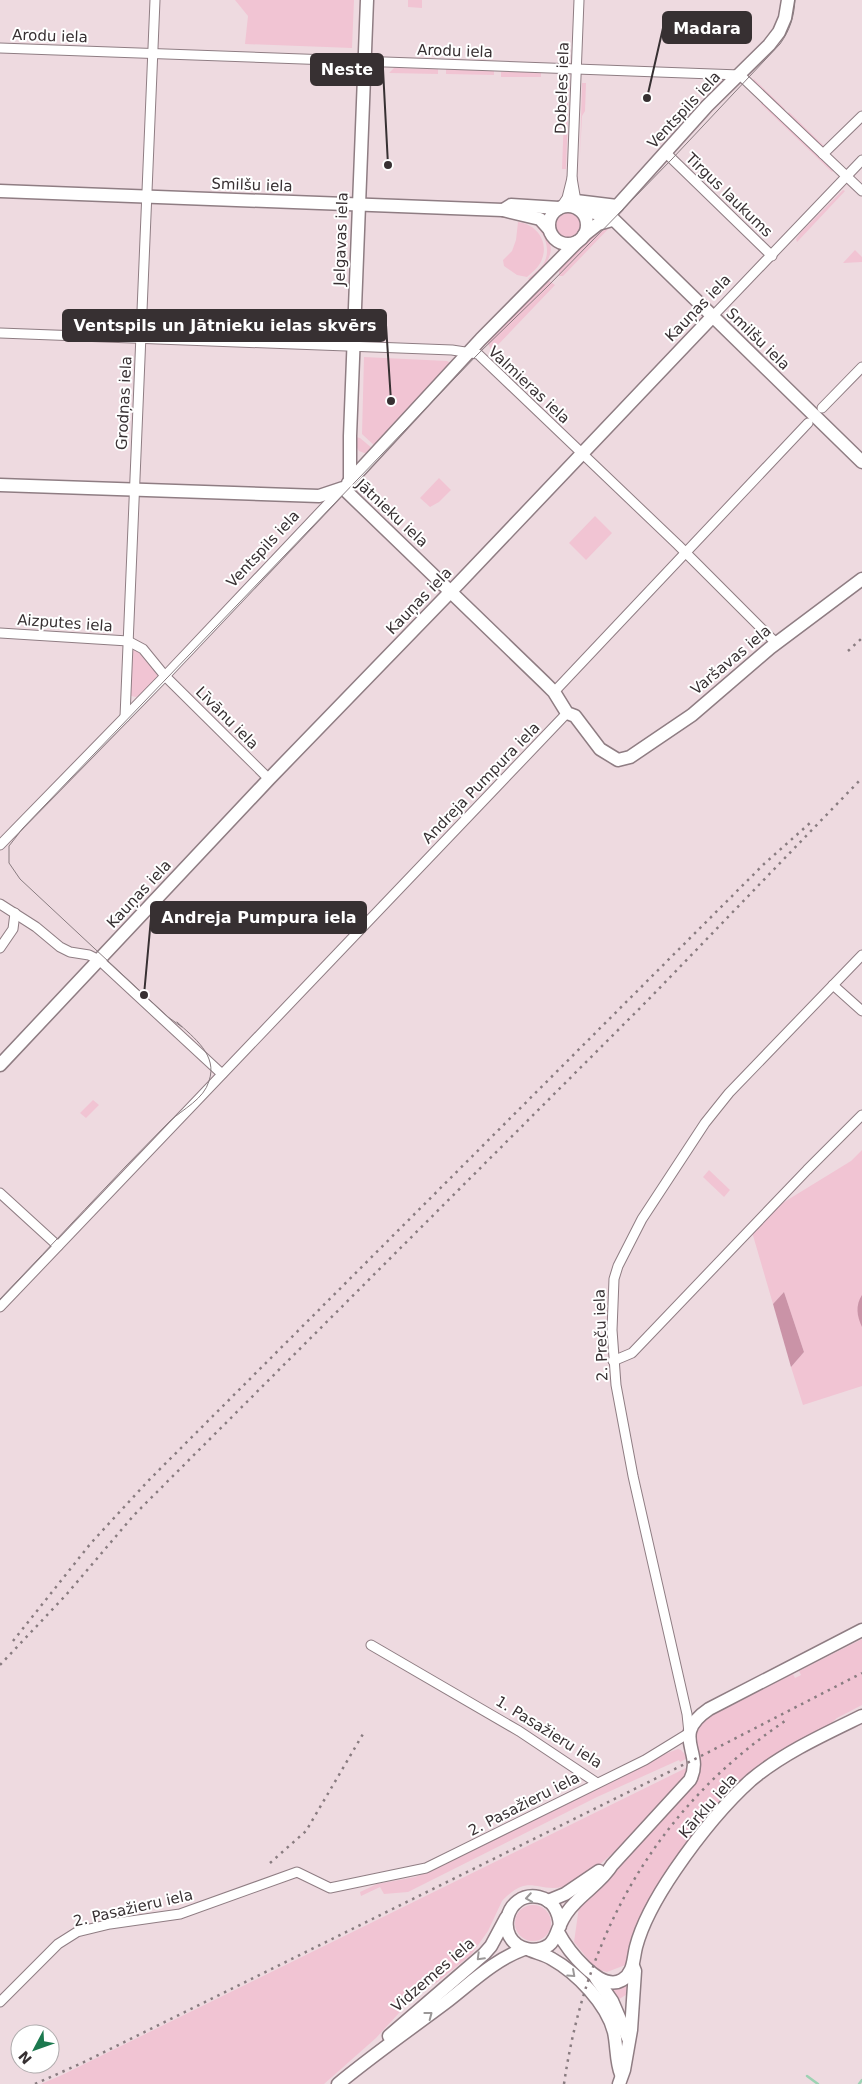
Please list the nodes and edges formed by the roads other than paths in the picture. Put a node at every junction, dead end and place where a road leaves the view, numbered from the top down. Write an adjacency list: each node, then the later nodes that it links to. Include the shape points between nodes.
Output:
1 (155, 0): 6 (street, Grodņas iela)
2 (367, 0): 7 (street, Jelgavas iela)
3 (579, 0): 8 (street, Dobeles iela)
4 (788, 0): 9 (street, Ventspils iela, via 779,32)
5 (0, 48): 6 (street, Arodu iela)
6 (153, 53): 7 (street, Arodu iela); 18 (street, Grodņas iela)
7 (364, 61): 8 (street, Arodu iela); 19 (street, Jelgavas iela)
8 (576, 69): 9 (street, Arodu iela); 15 (street, Dobeles iela)
9 (740, 74): 11 (street, Ventspils iela); 12 (street)
10 (862, 116): 12 (street)
11 (666, 153): 23 (street, Ventspils iela); 26 (street, Tirgus laukums)
12 (824, 154): 14 (street)
13 (862, 160): 14 (street, Kauņas iela)
14 (847, 177): 17 (street); 26 (street, Kauņas iela)
15 (572, 178): 20 (street, via 567,198); 21 (street)
16 (0, 191): 18 (street, Smilšu iela)
17 (862, 191)
18 (147, 197): 19 (street, Smilšu iela); 30 (street, Grodņas iela)
19 (359, 205): 22 (street, Smilšu iela); 31 (street, Jelgavas iela)
20 (560, 207): 21 (street); 22 (street, Smilšu iela, via 511,205); 24 (street, via 550,217)
21 (579, 207): 23 (street); 25 (street, via 587,223)
22 (503, 210): 24 (street, Smilšu iela, via 540,219)
23 (613, 214): 25 (street); 28 (street, Smilšu iela)
24 (550, 233): 25 (street, via 560,243 572,244); 27 (street, Ventspils iela, via 554,252)
25 (580, 239): 27 (street, Ventspils iela)
26 (772, 256): 28 (street, Kauņas iela)
27 (545, 273): 32 (street, Ventspils iela)
28 (712, 317): 36 (street, Kauņas iela); 37 (street, Smilšu iela)
29 (0, 333): 30 (street, Valmieras iela)
30 (141, 339): 31 (street, Valmieras iela); 40 (street, Grodņas iela)
31 (353, 347): 32 (street, Valmieras iela); 38 (street, Jelgavas iela)
32 (470, 353): 36 (street, Valmieras iela, via 485,360); 38 (street, Ventspils iela)
33 (862, 367): 34 (street)
34 (822, 408)
35 (808, 423): 41 (street)
36 (582, 454): 41 (street, Valmieras iela); 43 (street, Kauņas iela)
37 (862, 462)
38 (347, 484): 40 (street, Jātnieku iela, via 319,496); 43 (street, Jātnieku iela); 47 (street, Ventspils iela)
39 (0, 485): 40 (street, Jātnieku iela)
40 (134, 489): 45 (street, Grodņas iela)
41 (686, 552): 46 (street, Valmieras iela); 48 (street)
42 (862, 579): 46 (street, Varšavas iela)
43 (451, 592): 48 (street, Jātnieku iela); 52 (street, Kauņas iela)
44 (0, 633): 45 (street, Aizputes iela)
45 (128, 641): 47 (street, Līvānu iela, via 143,649); 50 (street, Grodņas iela)
46 (776, 642): 51 (street, Varšavas iela, via 692,715 630,757)
47 (165, 676): 50 (street, Ventspils iela); 52 (street, Līvānu iela)
48 (554, 692): 49 (street, Jātnieku iela)
49 (567, 712): 51 (street, Jātnieku iela, via 575,716 600,749); 62 (street, Andreja Pumpura iela)
50 (125, 717): 53 (street, Ventspils iela)
51 (618, 760)
52 (269, 779): 58 (street, Kauņas iela)
53 (0, 845)
54 (0, 904): 55 (street)
55 (15, 913): 56 (street, via 13,929); 58 (street, via 60,947)
56 (0, 948)
57 (862, 955): 59 (street, 2. Preču iela)
58 (99, 960): 61 (street, Kauņas iela); 62 (street)
59 (833, 985): 60 (street); 67 (street, 2. Preču iela, via 713,1112 642,1219 614,1280)
60 (862, 1011)
61 (0, 1065)
62 (222, 1074): 65 (street, Andreja Pumpura iela)
63 (862, 1115): 67 (street, via 632,1353)
64 (0, 1193): 65 (street)
65 (58, 1246): 66 (street, Andreja Pumpura iela)
66 (0, 1307)
67 (613, 1360): 71 (street, 2. Preču iela, via 633,1476)
68 (862, 1630): 71 (street, 1. Pasažieru iela, via 709,1709 697,1718)
69 (371, 1645): 72 (street, 1. Pasažieru iela, via 519,1731)
70 (862, 1716): 78 (street, Kārklu iela, via 816,1738 768,1768 727,1804 675,1870 657,1900 641,1931)
71 (689, 1733): 72 (street, 1. Pasažieru iela, via 645,1760); 73 (street, Vidzemes iela, via 695,1768 690,1780)
72 (597, 1783): 81 (street, 2. Pasažieru iela, via 416,1872 330,1888 297,1872 180,1914 77,1932 58,1944)
73 (612, 1865): 74 (street, Vidzemes iela); 76 (street, Vidzemes iela, via 574,1904)
74 (548, 1901): 75 (street, Vidzemes iela, one-way to 75, via 532,1896 523,1898 510,1909); 76 (street, via 557,1912)
75 (507, 1917): 77 (street, via 509,1936 518,1946); 85 (street, Vidzemes iela, one-way to 85, via 484,1954 405,2022)
76 (559, 1929): 77 (street, Vidzemes iela, via 547,1946); 79 (street, via 563,1942)
77 (527, 1949): 82 (street, Kārklu iela, one-way to 82, via 561,1964); 85 (street, Vidzemes iela, one-way to 77, via 496,1962)
78 (633, 1966): 79 (street, via 627,1976 616,1982); 80 (street, Kārklu iela)
79 (596, 1978): 83 (street)
80 (633, 1993): 83 (street); 84 (street, Kārklu iela)
81 (0, 2002)
82 (600, 2002): 83 (street, Kārklu iela); 86 (street, Kārklu iela, via 613,2030)
83 (614, 2006): 84 (street)
84 (628, 2038): 86 (street, Kārklu iela)
85 (375, 2054): 87 (street, Vidzemes iela)
86 (620, 2079)
87 (338, 2084)

